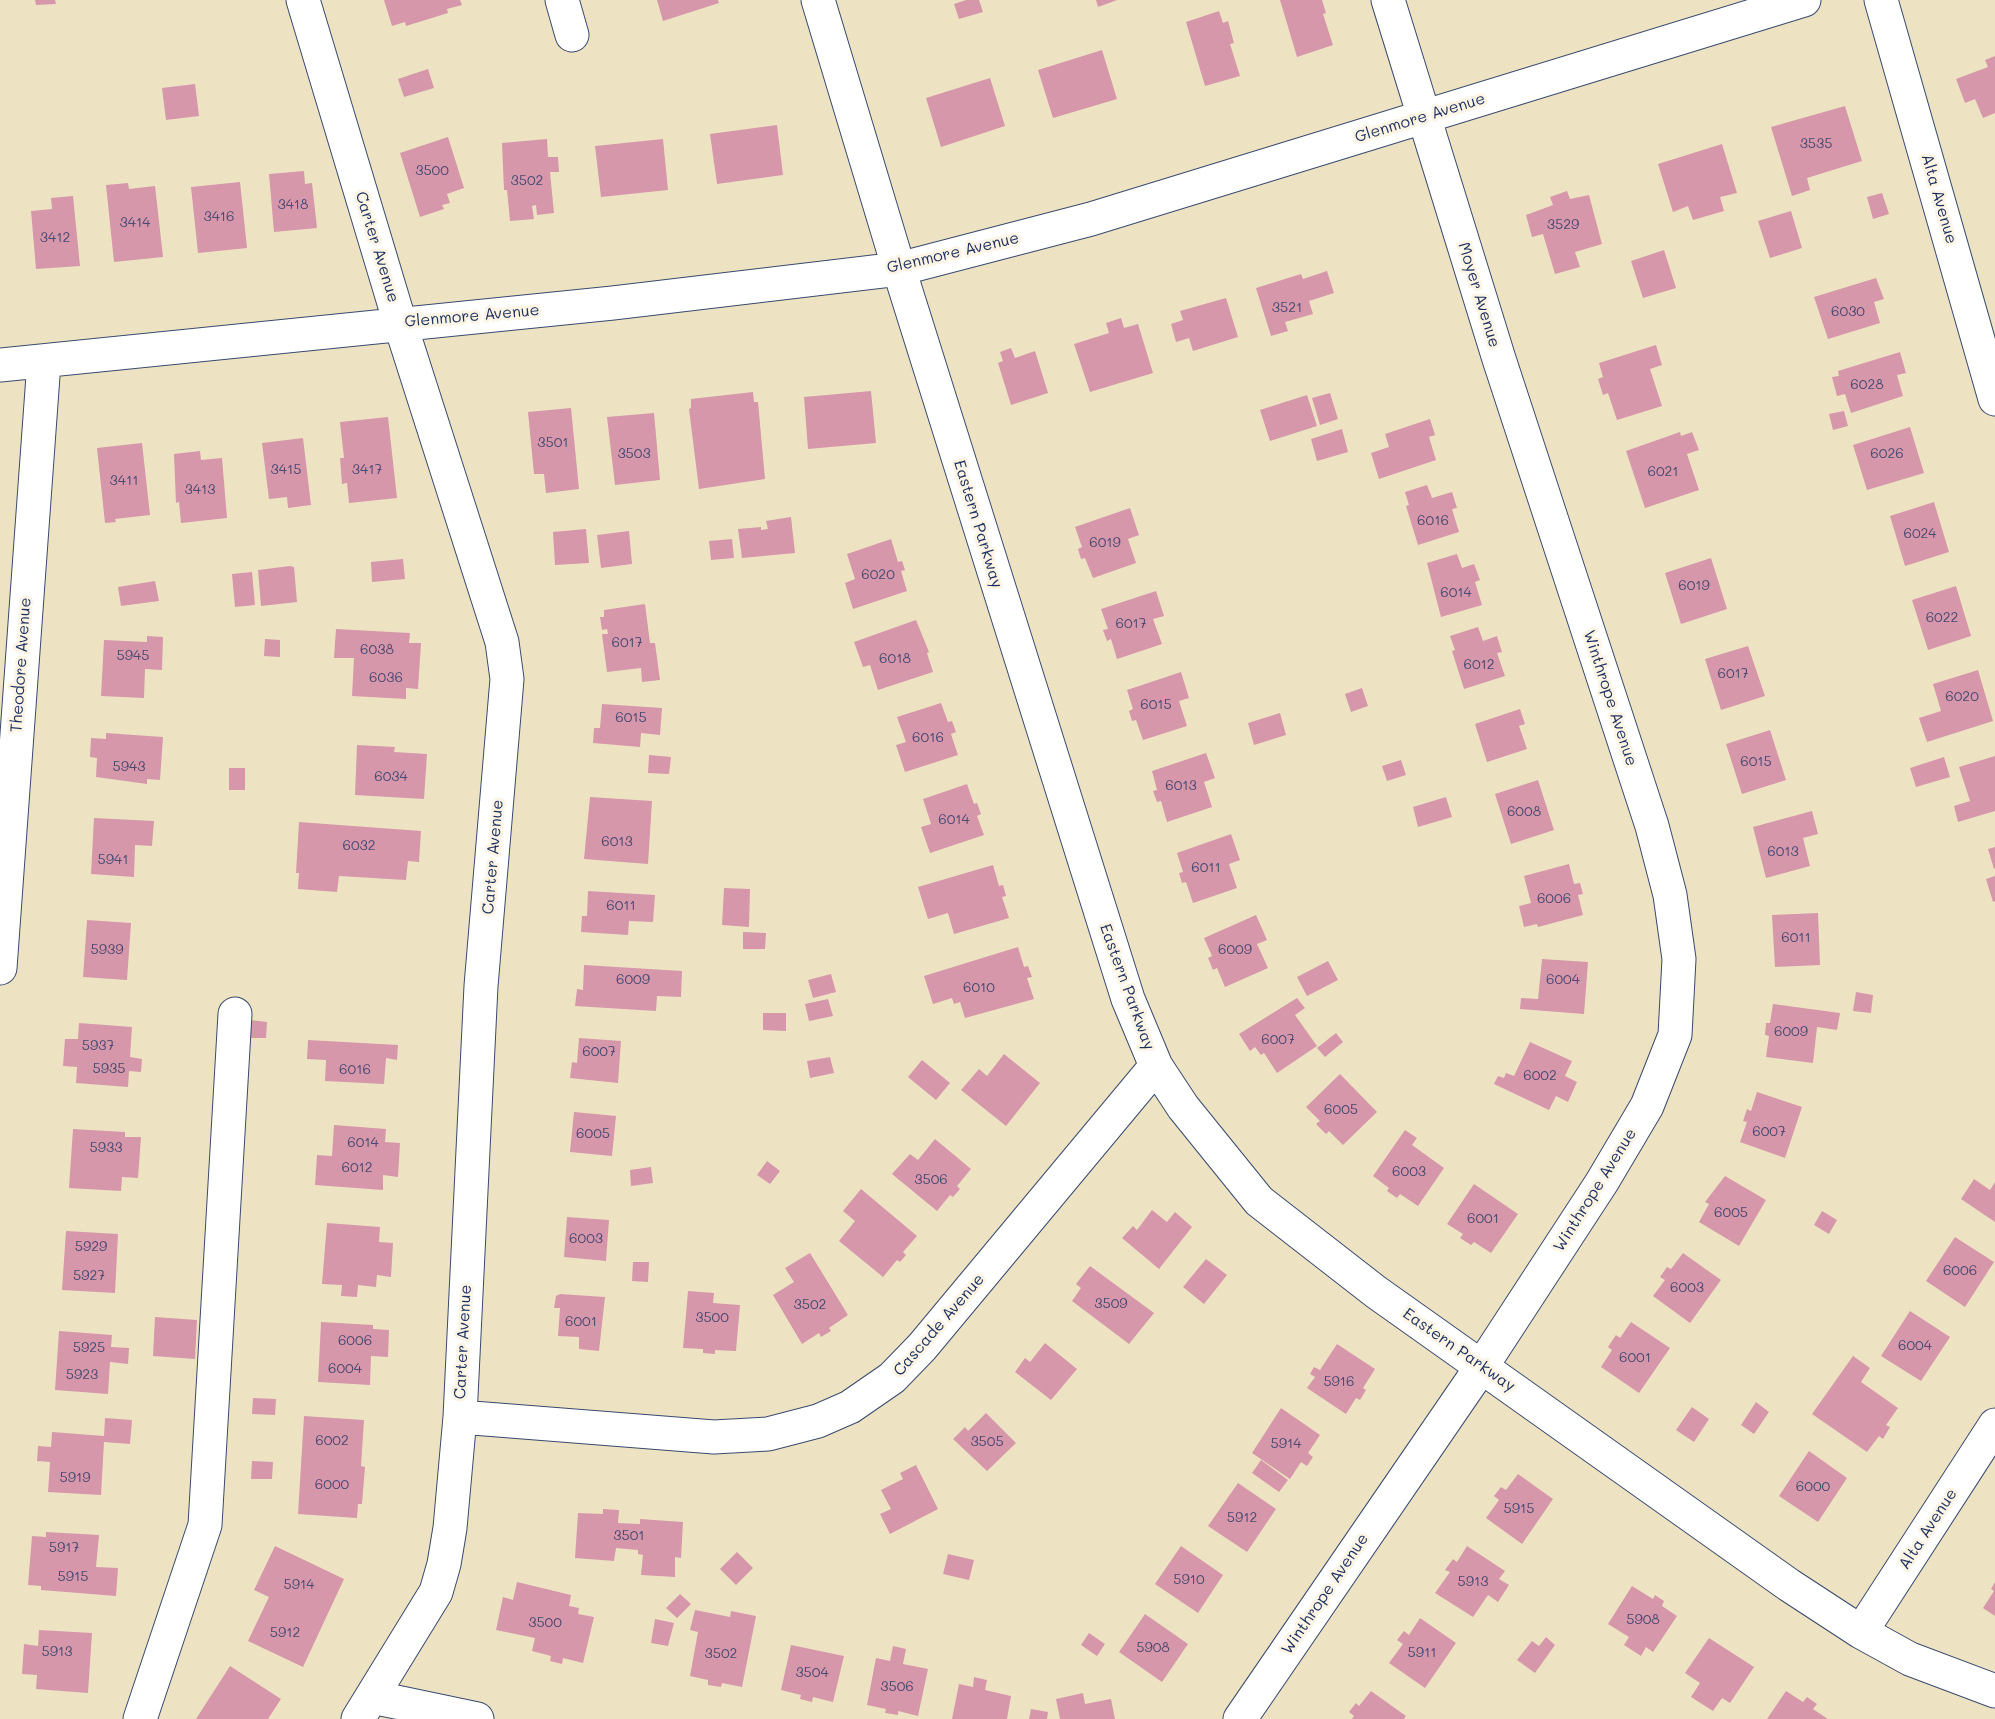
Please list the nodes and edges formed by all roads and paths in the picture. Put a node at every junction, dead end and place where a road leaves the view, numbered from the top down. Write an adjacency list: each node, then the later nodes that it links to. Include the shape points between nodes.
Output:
1 (303, 0): 10 (street, Carter Avenue)
2 (562, 0): 7 (street)
3 (818, 0): 9 (street, Eastern Parkway)
4 (1388, 0): 8 (street, Moyer Avenue)
5 (1804, 0): 8 (street, Glenmore Avenue)
6 (1881, 0): 13 (street, Alta Avenue)
7 (572, 35)
8 (1424, 117): 9 (street, Glenmore Avenue, via 1091,219); 14 (street, Moyer Avenue)
9 (899, 269): 10 (street, Glenmore Avenue, via 613,303); 17 (street, Eastern Parkway, via 1128,999)
10 (400, 323): 11 (street, Glenmore Avenue); 19 (street, Carter Avenue, via 502,642 507,679 481,986)
11 (44, 362): 12 (street, Glenmore Avenue); 15 (street, Theodore Avenue)
12 (0, 365)
13 (1995, 399)
14 (1574, 589): 18 (street, Winthrope Avenue, via 1652,826 1670,895 1678,958 1675,1035 1647,1106)
15 (0, 968)
16 (235, 1014): 24 (street, via 205,1525)
17 (1156, 1066): 18 (street, Eastern Parkway, via 1207,1140 1259,1201 1376,1292); 19 (street, Cascade Avenue, via 922,1347 892,1378 850,1407 818,1421 768,1434 714,1437)
18 (1482, 1366): 21 (street, Eastern Parkway); 26 (street, Winthrope Avenue)
19 (460, 1417): 23 (street, Carter Avenue, via 450,1528 436,1592)
20 (1995, 1425): 21 (street, Alta Avenue)
21 (1861, 1632): 22 (street, Eastern Parkway, via 1910,1659)
22 (1995, 1691)
23 (365, 1708): 25 (street)
24 (140, 1719)
25 (477, 1719)
26 (1240, 1719)

